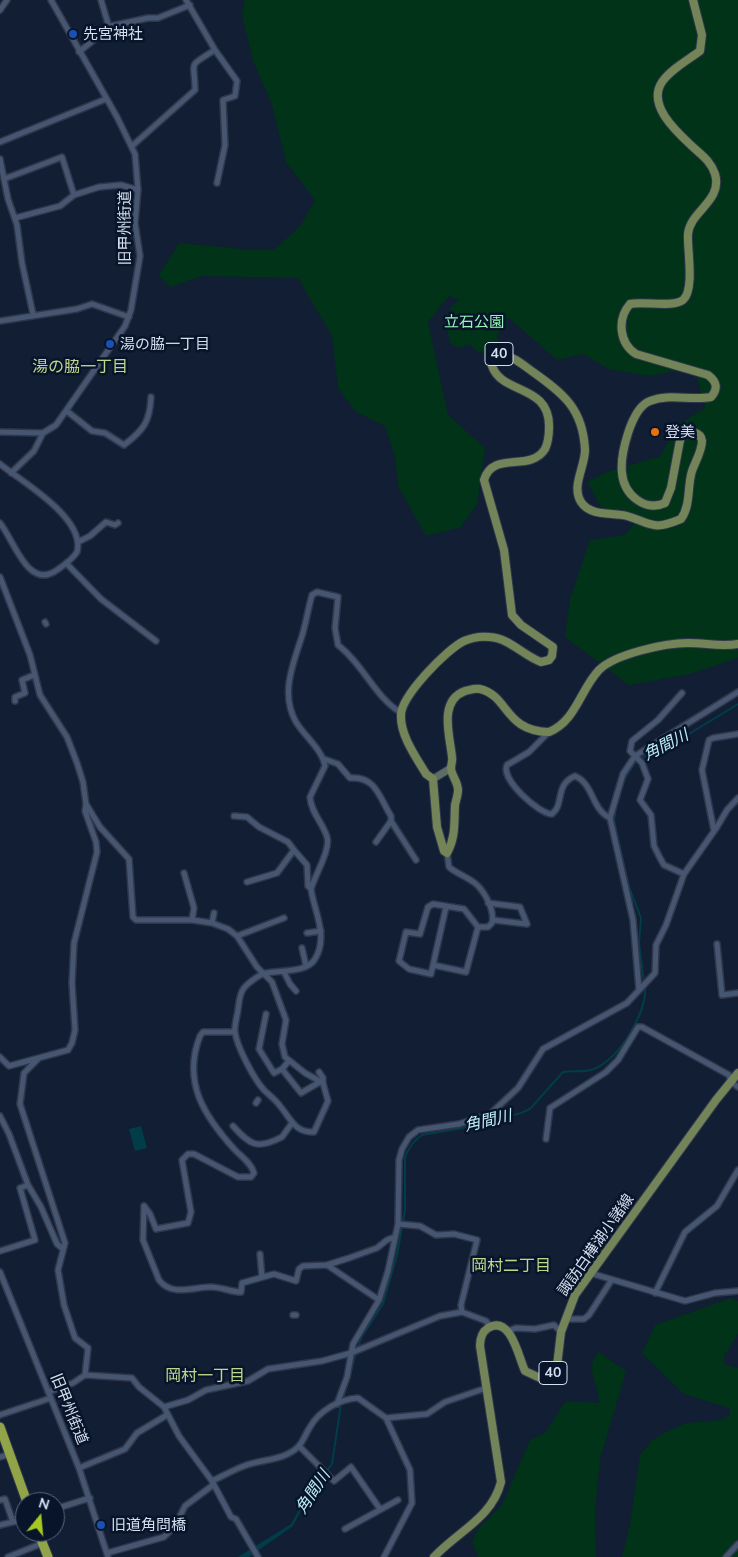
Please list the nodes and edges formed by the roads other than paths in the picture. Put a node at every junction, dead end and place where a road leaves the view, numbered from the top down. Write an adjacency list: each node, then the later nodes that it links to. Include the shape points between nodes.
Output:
1 (7, 0): 7 (street)
2 (52, 0): 10 (street, 旧甲州街道)
3 (101, 0): 8 (street)
4 (186, 0): 6 (street)
5 (693, 0): 40 (main road, 40, via 702,35 700,51 662,83 658,97 673,128 707,158 716,176 716,185 712,199 688,233 689,286 686,295 675,303 630,304 622,319 624,341 636,354 708,375 715,380 716,387 711,397 661,398 641,406 633,418 621,467 624,483 642,504 654,506 665,503 669,497 681,435 697,433 701,446 690,478 684,514 681,520 654,526 627,516 600,513 585,506 578,488 584,447 572,406 561,392 520,362 498,354 492,363 497,377 535,396 549,420 546,444 541,453 532,458 494,465 486,472 484,480 504,550 512,615 521,626 553,646 552,656 541,662 503,640 478,636 450,651 415,688)
6 (190, 6): 8 (street, via 158,18); 9 (street)
7 (0, 10)
8 (109, 27): 10 (street)
9 (215, 50): 13 (street, via 194,64 195,90); 16 (street, via 237,81 233,98 223,100 225,146)
10 (79, 52): 11 (street, 旧甲州街道)
11 (106, 99): 12 (street); 13 (street, 旧甲州街道)
12 (0, 142)
13 (132, 146): 17 (street, 旧甲州街道)
14 (0, 159): 15 (street)
15 (4, 179): 18 (street, via 62,157); 19 (street)
16 (217, 183)
17 (138, 190): 18 (street, via 113,184); 21 (street, 旧甲州街道, via 135,223 140,256)
18 (74, 195): 19 (street, via 60,206)
19 (15, 218): 20 (street)
20 (33, 314): 21 (street, via 78,309 92,304); 22 (street)
21 (129, 317): 24 (street, 旧甲州街道)
22 (0, 321)
23 (151, 397): 24 (street, via 149,419 124,445 105,433 92,431)
24 (68, 412): 26 (street, 旧甲州街道)
25 (0, 432): 26 (street)
26 (43, 433): 28 (street, via 34,451)
27 (0, 464): 28 (street)
28 (11, 473): 31 (street, via 52,502)
29 (0, 523): 32 (street, via 25,562 37,574 51,574)
30 (118, 523): 31 (street, via 106,522)
31 (78, 542): 32 (street, via 77,552)
32 (66, 564): 34 (street, via 101,599)
33 (0, 577): 36 (street, via 30,655)
34 (156, 641)
35 (738, 644): 41 (main road, via 664,645 608,662 598,671 567,720)
36 (34, 676): 39 (street, via 22,680 25,693 15,697); 48 (street, via 40,695 67,737 83,782)
37 (738, 692): 43 (street)
38 (682, 693): 43 (street, via 658,720 632,741 630,751)
39 (14, 701)
40 (400, 712): 44 (street, via 387,702 355,659 338,645 334,628 338,596 317,592 312,595 288,682 288,699 295,721); 46 (main road, via 401,726 426,774)
41 (549, 732): 45 (main road, via 527,729 491,695 471,689 454,700 448,716); 50 (street, via 530,752 507,764 506,772 514,787 544,813 552,814 556,811 563,785 575,776 585,783 600,813)
42 (738, 734): 52 (street, via 709,740 702,770)
43 (635, 756): 50 (street, via 623,774); 58 (street, via 648,779 640,800 651,815 654,846 664,865)
44 (324, 759): 51 (street, via 338,764 350,778 370,781); 60 (street, via 325,766 310,797 328,839 328,848)
45 (451, 768): 46 (street); 55 (main road, via 458,789 455,830)
46 (433, 779): 55 (main road, via 440,844)
47 (738, 798): 52 (street)
48 (86, 804): 65 (street, via 100,827 129,859 133,917 136,920); 86 (street, via 85,811 97,852 74,943 75,1030 68,1050)
49 (234, 816): 54 (street, via 247,817 288,842)
50 (610, 818): 79 (street, via 633,920)
51 (391, 821): 53 (street); 56 (street)
52 (714, 831): 58 (street)
53 (376, 842)
54 (294, 850): 59 (street, via 278,873); 60 (street, via 307,865)
55 (447, 853): 61 (street, via 449,867 476,884)
56 (416, 860)
57 (184, 873): 65 (street, via 194,908)
58 (684, 874): 79 (street, via 656,945 655,974)
59 (247, 882)
60 (311, 889): 69 (street)
61 (488, 903): 66 (street); 66 (street, via 520,907 528,921 527,924)
62 (446, 907): 68 (street, via 468,911); 74 (street); 74 (street, via 433,904 428,907 420,934 406,932 399,961 409,969 431,974)
63 (214, 913): 67 (street)
64 (284, 918): 71 (street)
65 (192, 920): 67 (street)
66 (493, 920): 68 (street, via 488,927)
67 (212, 923): 71 (street)
68 (478, 927): 74 (street, via 466,972)
69 (321, 931): 70 (street); 75 (street, via 318,953 315,960)
70 (307, 933)
71 (237, 936): 77 (street)
72 (717, 944): 82 (street, via 722,995)
73 (302, 948): 75 (street)
74 (433, 965)
75 (306, 966): 76 (street)
76 (284, 972): 77 (street); 80 (street)
77 (264, 973): 78 (street); 87 (street, via 272,982 286,1020 282,1051)
78 (244, 988): 81 (street); 84 (street)
79 (640, 989): 99 (street, via 627,1003 543,1049 518,1088 490,1114 459,1124 418,1130 409,1137 399,1160)
80 (296, 991)
81 (236, 992)
82 (738, 993)
83 (266, 1014): 88 (street, via 259,1049 272,1072)
84 (235, 1032): 94 (street, via 240,1048 260,1083); 107 (street, via 203,1032 193,1065 193,1080 202,1105 254,1173 251,1177 238,1177 194,1154 188,1154 182,1160 191,1212 188,1223 156,1229 144,1206 143,1240 159,1280 173,1289 211,1287 241,1292 242,1283)
85 (0, 1058): 86 (street, via 9,1066)
86 (38, 1058): 101 (street, via 24,1073 20,1104 65,1243)
87 (288, 1062): 88 (street); 91 (street)
88 (282, 1069): 91 (street, via 302,1093)
89 (319, 1072): 91 (street)
90 (738, 1073): 92 (main road, 諏訪白樺湖小諸線 / 40)
91 (322, 1082): 94 (street, via 328,1101 314,1132 300,1130)
92 (735, 1084): 96 (street, via 729,1075 638,1027 618,1060 606,1072 550,1108); 106 (main road, 諏訪白樺湖小諸線 / 40, via 716,1100)
93 (0, 1116): 98 (street)
94 (292, 1123): 95 (street, via 282,1137 254,1144 245,1140)
95 (233, 1126)
96 (546, 1139)
97 (738, 1170): 110 (street, via 717,1206 685,1232)
98 (28, 1185): 101 (street, via 57,1244); 102 (street, via 20,1188 35,1240)
99 (400, 1224): 100 (street); 112 (street, via 420,1226 436,1235 454,1234 476,1240)
100 (395, 1237): 104 (street, via 367,1252); 111 (street)
101 (63, 1249): 118 (street, via 58,1270 64,1305 75,1338 88,1348)
102 (0, 1251)
103 (260, 1254): 107 (street)
104 (327, 1265): 107 (street, via 303,1266 296,1280 274,1274); 111 (street)
105 (0, 1272): 120 (street, 旧甲州街道)
106 (590, 1273): 108 (street); 116 (main road, 諏訪白樺湖小諸線 / 40, via 575,1295)
107 (262, 1277)
108 (611, 1281): 110 (street); 113 (street, via 584,1319)
109 (738, 1290): 110 (street, via 685,1301)
110 (654, 1293)
111 (379, 1300): 117 (street, via 361,1327)
112 (462, 1312): 114 (street, via 486,1321); 117 (street, via 440,1316)
113 (570, 1319)
114 (490, 1327): 115 (main road); 119 (main road, via 482,1336 480,1346)
115 (508, 1330): 116 (street, via 554,1325); 116 (main road, 諏訪白樺湖小諸線 / 40, via 525,1371 540,1378 555,1371)
116 (560, 1332)
117 (353, 1352): 122 (street); 123 (street, via 322,1362 268,1369 248,1381 206,1390 188,1400)
118 (84, 1374): 120 (street, via 73,1383); 123 (street, via 132,1378)
119 (486, 1388): 126 (street, via 445,1402 427,1414); 149 (main road, via 500,1468 498,1493 487,1512)
120 (48, 1392): 121 (street, 旧甲州街道)
121 (51, 1398): 124 (street); 131 (street, 旧甲州街道)
122 (337, 1404): 126 (street, via 358,1398); 128 (street, via 318,1414)
123 (164, 1407): 125 (street)
124 (0, 1415)
125 (167, 1415): 131 (street, via 137,1433 125,1449); 132 (street)
126 (386, 1418): 148 (street, via 410,1470 412,1503)
127 (0, 1428): 129 (highway)
128 (299, 1446): 132 (street, via 280,1458 245,1465); 138 (street, via 334,1481 351,1467)
129 (11, 1454): 130 (street); 133 (highway)
130 (0, 1457)
131 (80, 1468): 134 (street, 旧甲州街道)
132 (213, 1483): 144 (street, via 184,1506 175,1526 164,1537); 145 (street)
133 (24, 1492)
134 (90, 1498): 137 (street); 144 (street, 旧甲州街道)
135 (0, 1500): 139 (street, via 5,1499)
136 (398, 1500): 138 (street)
137 (65, 1506)
138 (380, 1509): 141 (street)
139 (13, 1522): 140 (street)
140 (0, 1525)
141 (345, 1530)
142 (43, 1544): 146 (street); 147 (highway)
143 (738, 1544): 150 (street)
144 (108, 1555)
145 (258, 1556)
146 (8, 1557)
147 (48, 1557)
148 (384, 1557)
149 (434, 1557)
150 (726, 1557)

